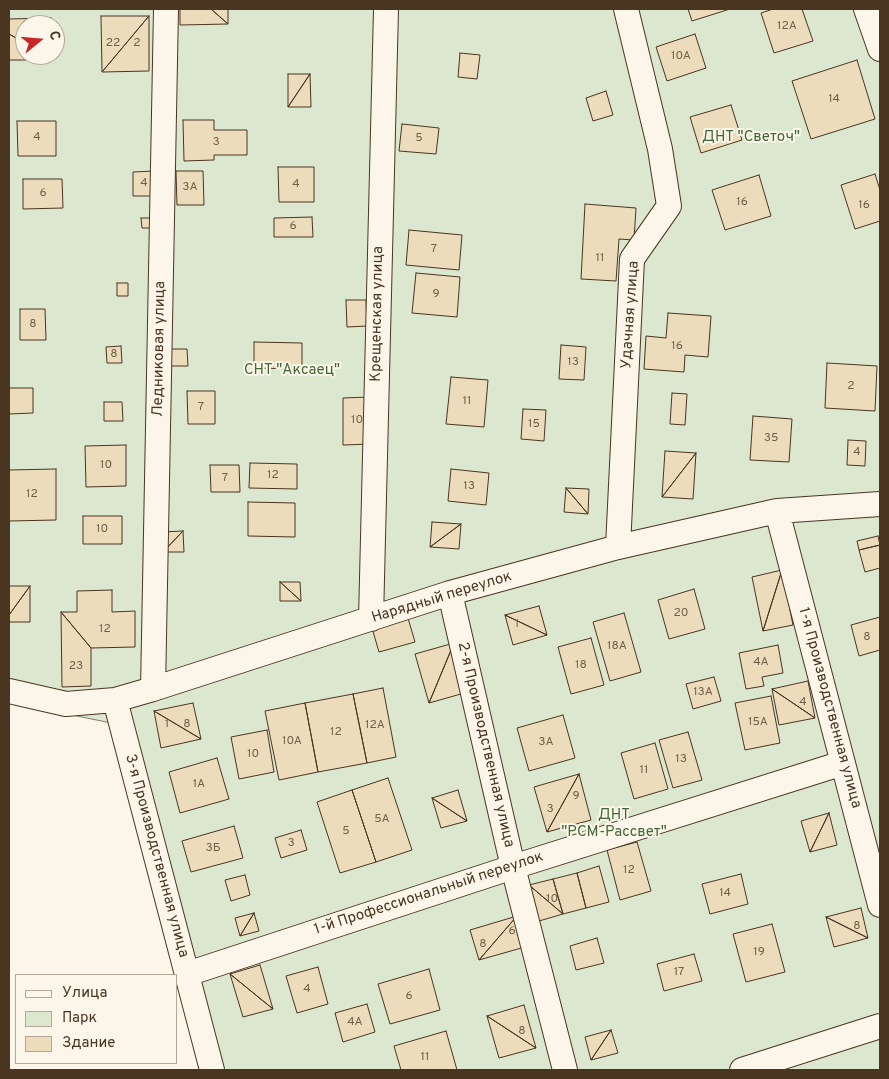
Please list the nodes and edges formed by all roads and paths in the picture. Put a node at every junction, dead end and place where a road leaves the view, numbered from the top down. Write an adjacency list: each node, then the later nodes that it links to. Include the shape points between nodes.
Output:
1 (166, 9): 11 (street, Ледниковая улица)
2 (386, 9): 10 (street, Крещенская улица)
3 (626, 9): 8 (street, Удачная улица, via 660,149 669,206 632,259)
4 (866, 9): 5 (street)
5 (880, 49)
6 (880, 504): 7 (street, Нарядный переулок)
7 (777, 512): 8 (street, Нарядный переулок); 14 (street, 1-я Производственная улица)
8 (618, 547): 9 (street, Нарядный переулок)
9 (450, 593): 10 (street, Нарядный переулок); 15 (street, 2-я Производственная улица)
10 (370, 619): 11 (street, Нарядный переулок)
11 (153, 689): 13 (street, Нарядный переулок)
12 (9, 691): 13 (street, Нарядный переулок, via 66,704)
13 (115, 700): 17 (street, 3-я Производственная улица)
14 (843, 763): 15 (street, 1-й Профессиональный переулок); 16 (street, 1-я Производственная улица)
15 (512, 866): 17 (street, 1-й Профессиональный переулок); 20 (street, 2-я Производственная улица)
16 (880, 905)
17 (187, 974): 19 (street, 3-я Производственная улица)
18 (880, 1026): 21 (street)
19 (212, 1070)
20 (565, 1070)
21 (742, 1070)

